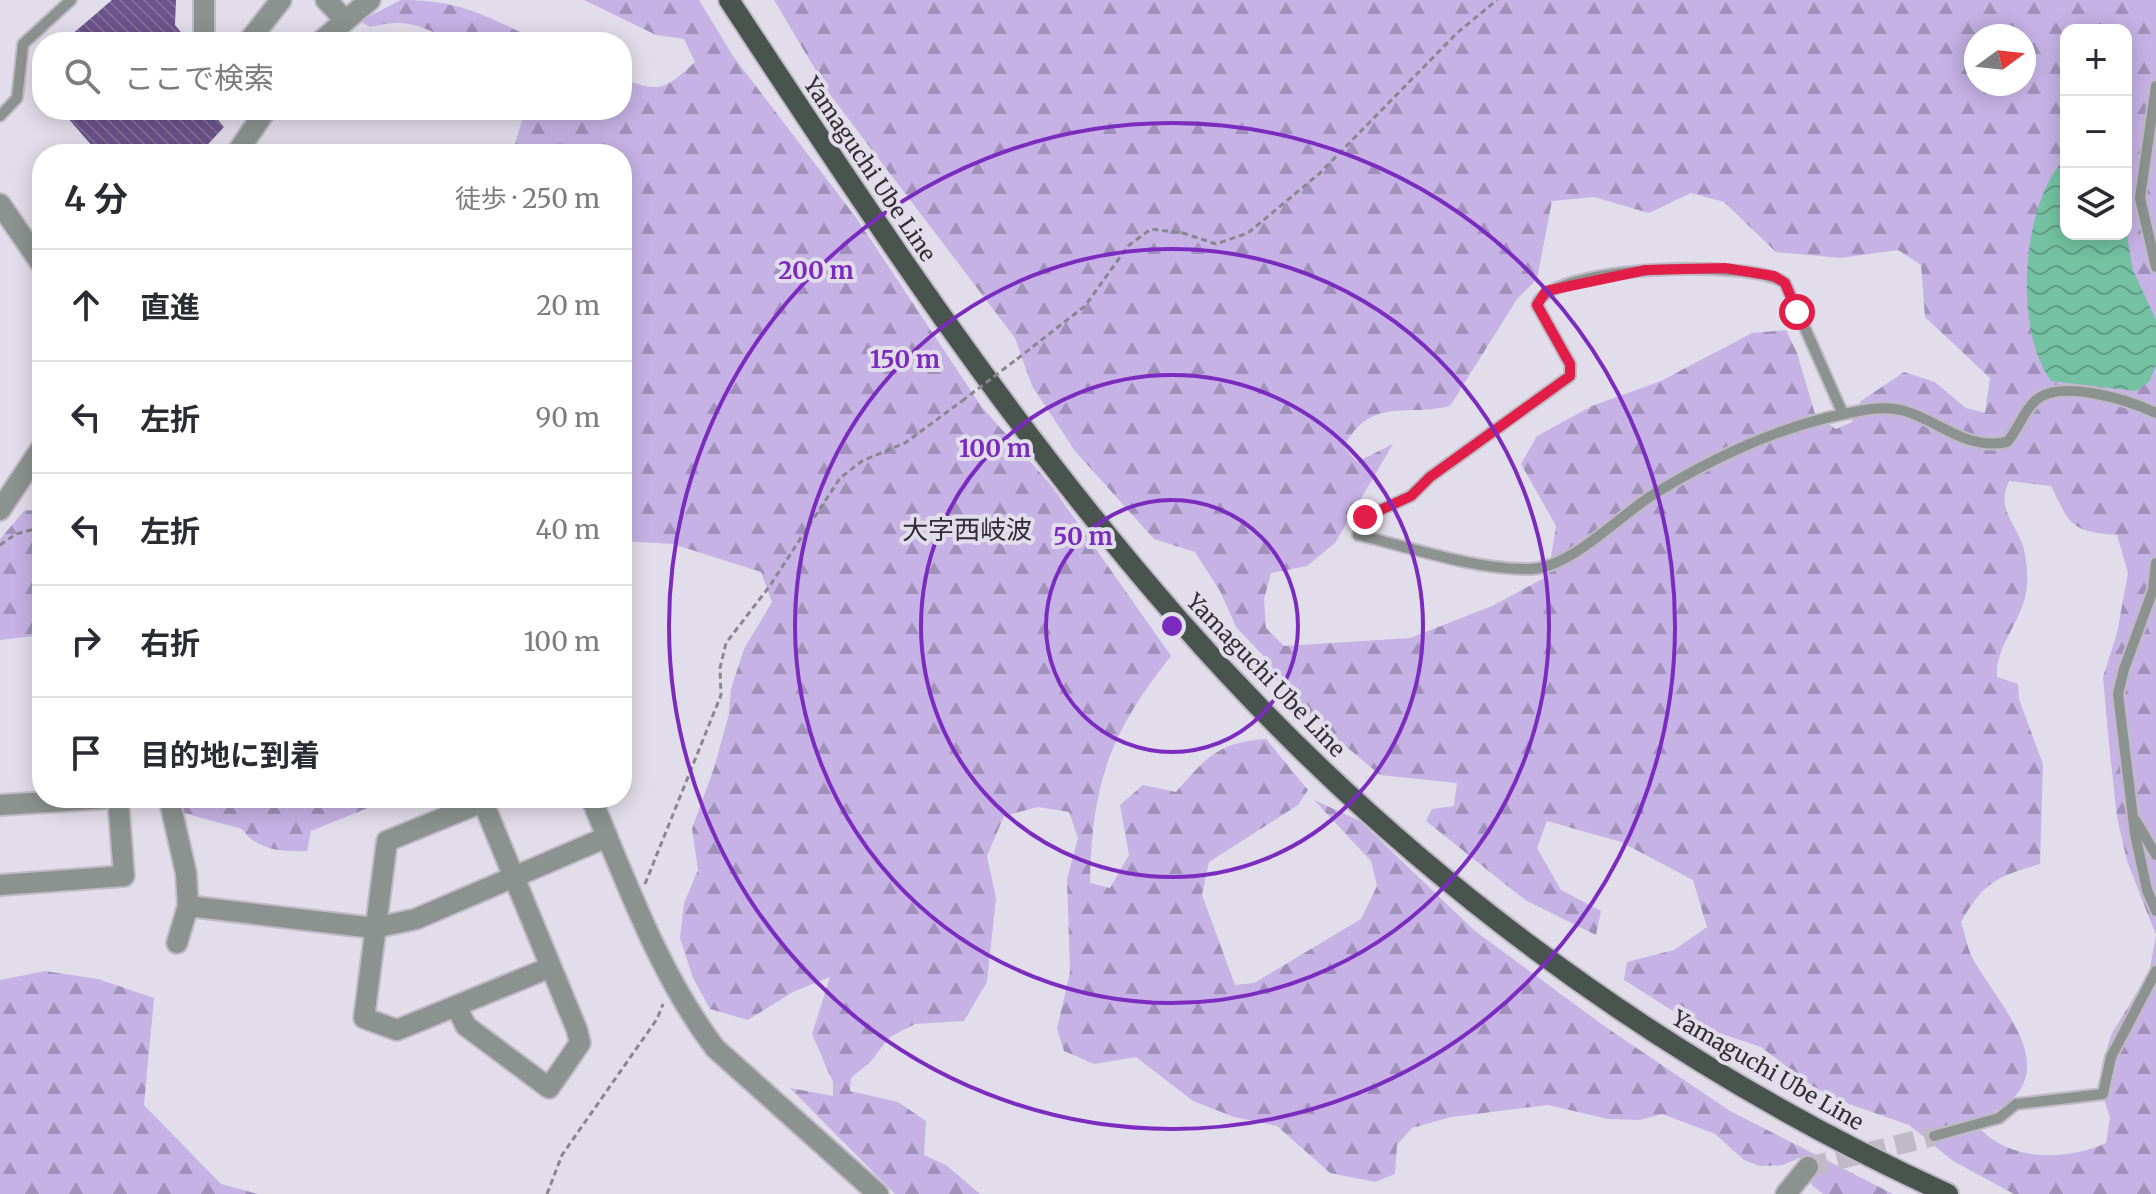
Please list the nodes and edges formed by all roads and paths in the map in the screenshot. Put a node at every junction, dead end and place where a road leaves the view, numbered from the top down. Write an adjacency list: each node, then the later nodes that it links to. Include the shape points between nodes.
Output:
1 (71, 0): 9 (lane)
2 (204, 0): 10 (street)
3 (281, 0): 11 (street)
4 (326, 0): 8 (street)
5 (370, 0): 8 (street)
6 (729, 0): 54 (main road, Yamaguchi Ube Line, via 1005,405 1179,621 1326,773 1488,914 1608,1001 1733,1083 1836,1141)
7 (1497, 0): 40 (path, bridge, via 1457,33 1320,173 1248,233 1216,244 1151,229 1128,246 1085,306 905,443 862,461 840,478 726,643 721,695)
8 (345, 20): 12 (street)
9 (36, 32)
10 (204, 32)
11 (256, 32)
12 (331, 32)
13 (32, 36): 15 (lane, via 23,44 17,98)
14 (2156, 86): 20 (lane, via 2140,198)
15 (0, 116)
16 (259, 120): 17 (street)
17 (243, 144)
18 (0, 204): 19 (street)
19 (32, 250)
20 (2156, 267)
21 (2156, 413): 22 (lane, via 2102,396 2058,390 2032,403 2007,442 1985,446 1903,411)
22 (1843, 414): 22 (lane, via 1689,473 1556,564 1532,569 1492,566 1358,535 1365,517 1411,496 1570,376 1570,364 1537,305 1546,291 1562,286 1685,267 1774,276 1785,283)
23 (32, 462): 24 (street)
24 (0, 510)
25 (32, 530): 26 (path)
26 (0, 545)
27 (2156, 563): 35 (lane, via 2153,590 2118,694)
28 (32, 803): 29 (street)
29 (0, 805)
30 (119, 808): 39 (street, via 124,876)
31 (171, 808): 41 (street)
32 (468, 808): 43 (street, via 387,841)
33 (485, 808): 38 (street)
34 (595, 808): 36 (street)
35 (2132, 812): 37 (lane); 42 (lane)
36 (607, 837): 38 (street); 47 (street)
37 (2156, 855)
38 (514, 877): 43 (street, via 416,919); 45 (street)
39 (0, 885)
40 (643, 889)
41 (188, 906): 43 (street); 44 (street)
42 (2156, 911)
43 (374, 928): 48 (street, via 364,1018 397,1030)
44 (177, 943)
45 (551, 967): 48 (street); 48 (street, via 580,1043 549,1088 466,1026)
46 (2156, 971): 49 (lane, via 2111,1057 2103,1094 2016,1104 1999,1118)
47 (671, 982): 51 (path, via 657,1019 562,1155); 52 (street, via 715,1048)
48 (456, 1006)
49 (1934, 1136)
50 (1808, 1167): 53 (street)
51 (547, 1194)
52 (878, 1194)
53 (1786, 1194)
54 (1948, 1194)

